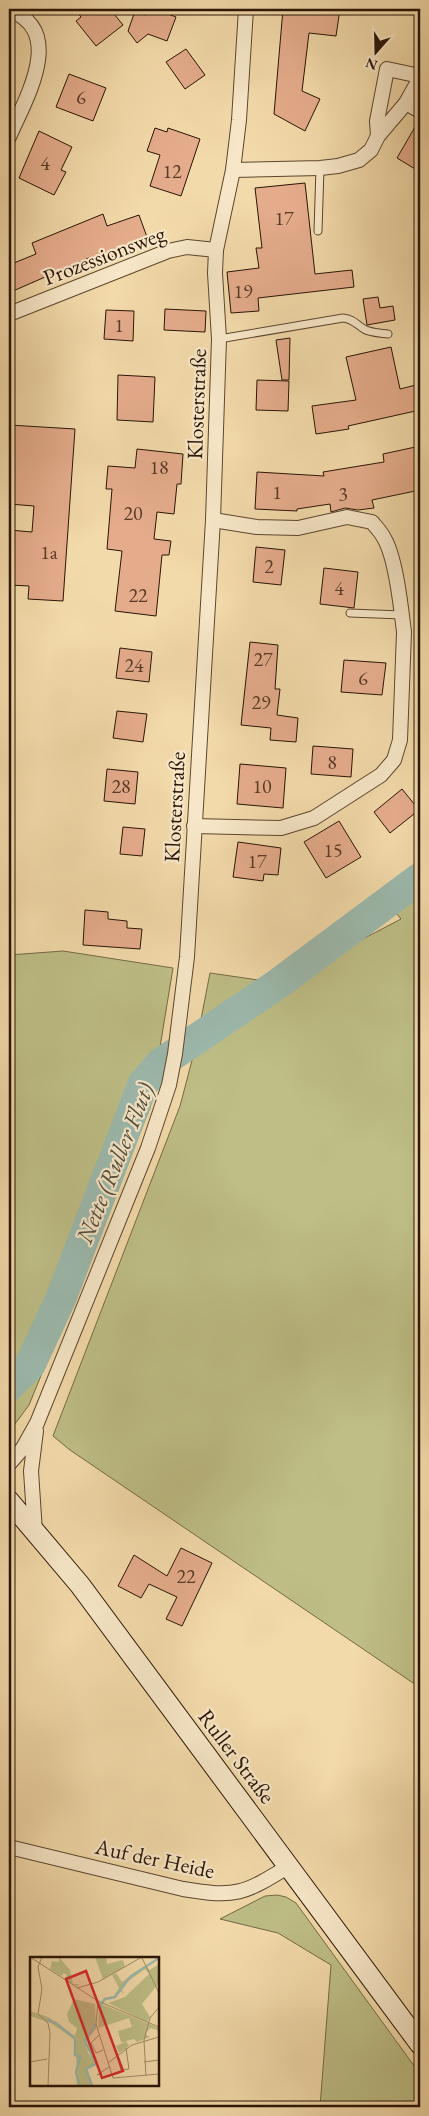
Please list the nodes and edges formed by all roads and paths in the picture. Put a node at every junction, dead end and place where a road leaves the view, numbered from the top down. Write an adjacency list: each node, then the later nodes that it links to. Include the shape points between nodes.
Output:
1 (246, 9): 9 (street, Klosterstraße)
2 (9, 10): 7 (street, via 33,27 40,51 34,79)
3 (420, 77): 4 (street); 6 (street, via 387,69 377,120)
4 (406, 103): 5 (street); 6 (street)
5 (420, 111)
6 (378, 136): 8 (street, via 371,150 359,160)
7 (9, 137)
8 (320, 168): 9 (street); 10 (lane)
9 (233, 170): 11 (street, Klosterstraße)
10 (318, 231)
11 (216, 250): 12 (street, Prozessionsweg, via 187,247 168,251); 14 (street, Klosterstraße)
12 (9, 314)
13 (388, 334): 14 (lane, via 373,332 343,318)
14 (219, 339): 15 (street, Klosterstraße)
15 (213, 520): 17 (street, via 257,527 298,528 347,517 372,522 385,539); 18 (street, Klosterstraße)
16 (350, 613): 17 (lane)
17 (402, 615): 18 (street, via 400,740 394,760 381,775 314,818 282,828)
18 (194, 826): 19 (street, Klosterstraße, via 187,957 169,1085 148,1148)
19 (37, 1423): 20 (street, Klosterstraße, via 23,1448); 22 (street, Klosterstraße, via 32,1471)
20 (9, 1464)
21 (9, 1502): 22 (main road, Ruller Straße)
22 (35, 1532): 24 (main road, Ruller Straße, via 80,1585)
23 (9, 1847): 24 (street, Auf der Heide, via 210,1893 235,1893 255,1887)
24 (289, 1866): 25 (main road, Ruller Straße)
25 (420, 2044)

